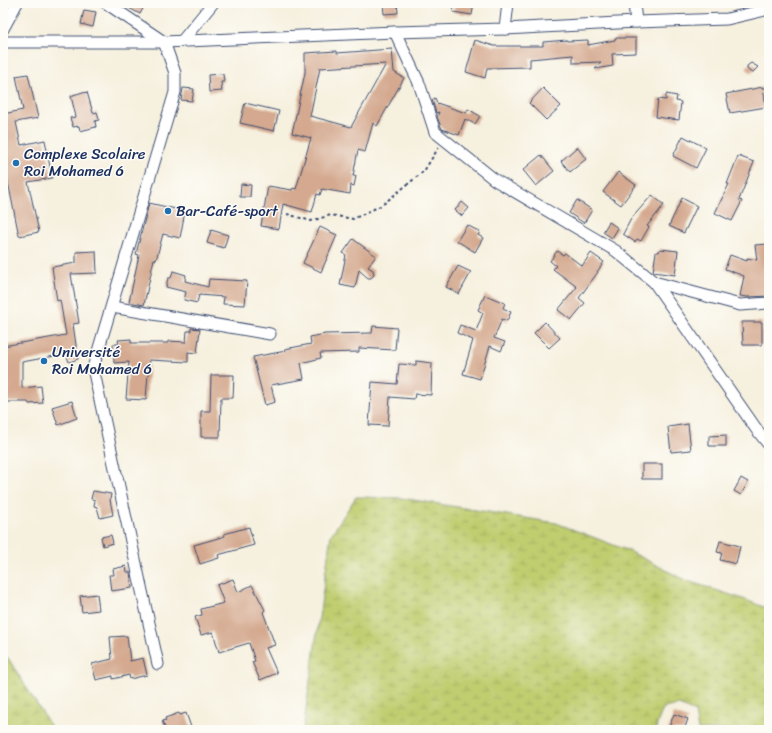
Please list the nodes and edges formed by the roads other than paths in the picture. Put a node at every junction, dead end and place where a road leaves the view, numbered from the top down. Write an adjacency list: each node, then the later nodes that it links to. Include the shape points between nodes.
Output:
1 (17, 3): 8 (street)
2 (106, 3): 13 (street)
3 (212, 3): 11 (street)
4 (508, 3): 9 (street)
5 (634, 3): 7 (street)
6 (769, 9): 7 (street, via 726,19)
7 (636, 22): 9 (street)
8 (3, 29)
9 (505, 29): 10 (street)
10 (395, 32): 11 (street); 14 (street, via 419,83 435,132 496,180 616,252)
11 (182, 41): 13 (street)
12 (3, 42): 13 (street)
13 (164, 42): 16 (street, via 175,73 175,92)
14 (654, 282): 15 (street, via 740,305); 18 (street)
15 (769, 303)
16 (112, 307): 17 (street); 19 (street, via 93,368)
17 (270, 334)
18 (769, 445)
19 (158, 664)

